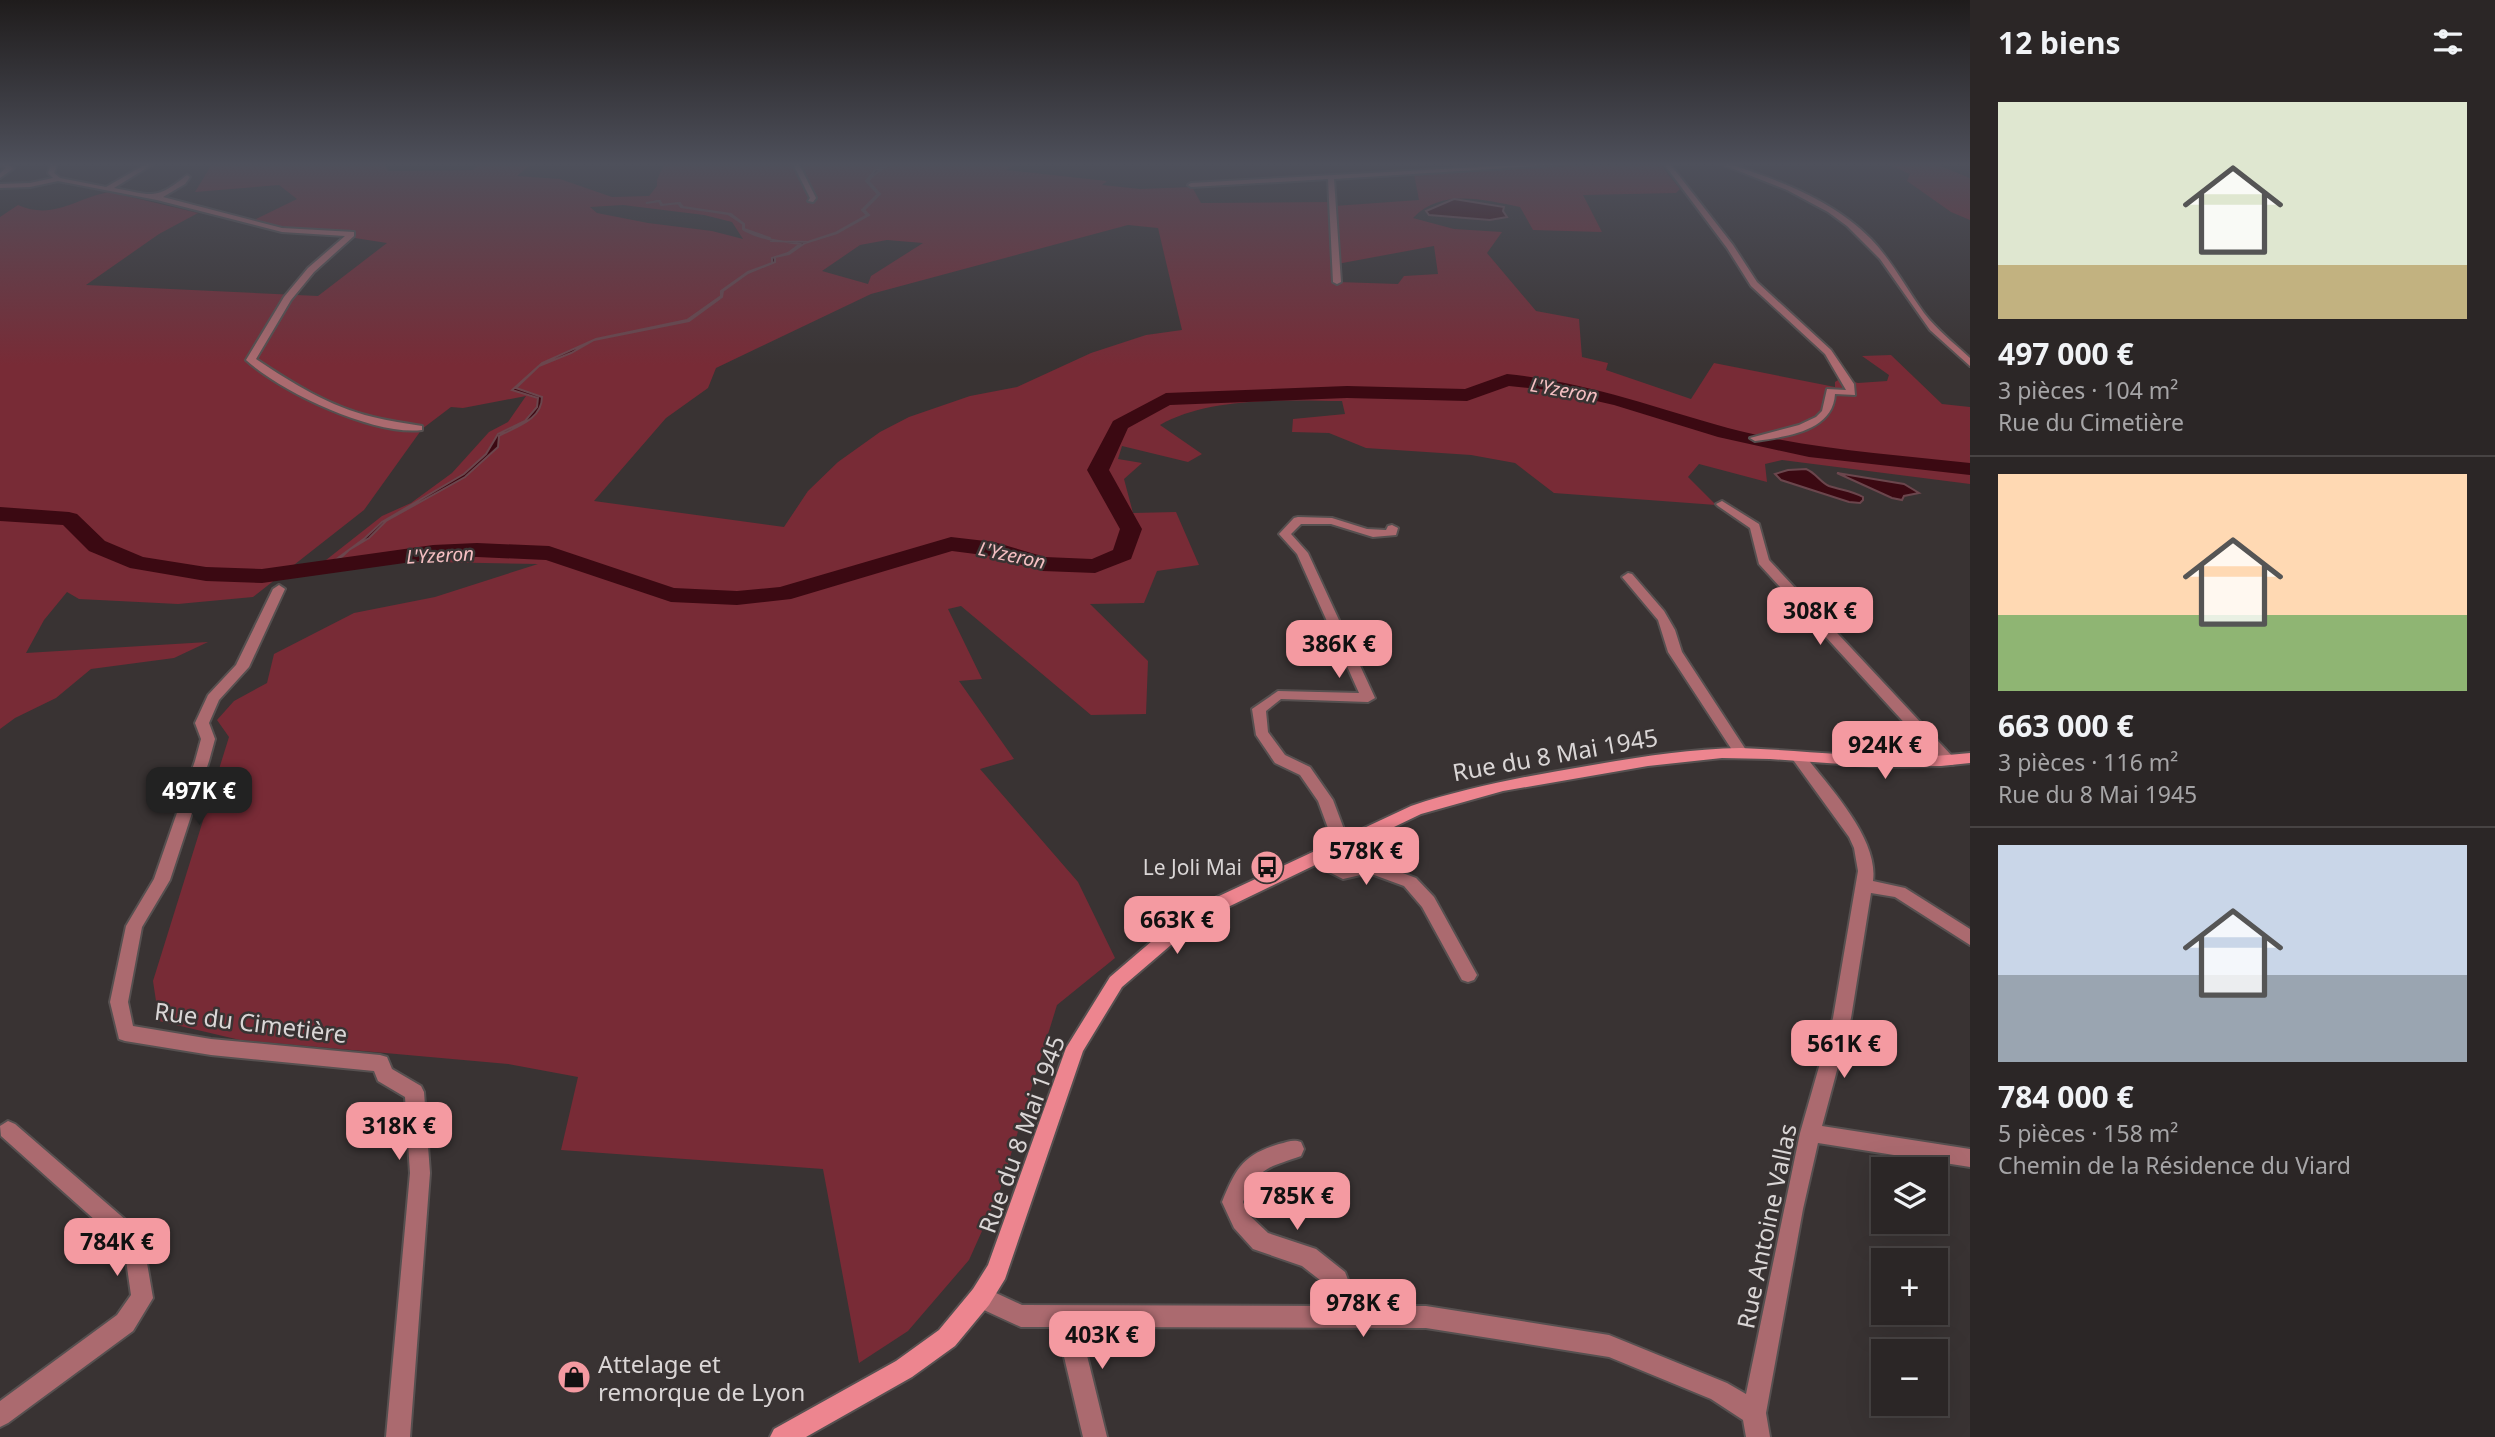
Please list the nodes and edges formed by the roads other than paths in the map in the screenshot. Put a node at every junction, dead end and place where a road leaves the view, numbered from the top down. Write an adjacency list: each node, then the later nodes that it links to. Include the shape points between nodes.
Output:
1 (300, 231): 7 (street, via 351,234 287,299 251,360 301,394 355,417)
2 (1334, 231): 5 (street)
3 (1718, 231): 8 (street, via 1754,284 1828,352 1852,393 1830,391 1829,405 1819,420)
4 (1857, 231): 6 (street, via 1883,257 1925,320)
5 (1337, 282)
6 (1970, 363)
7 (418, 428)
8 (1755, 438)
9 (1722, 505): 16 (street, via 1755,526 1763,561)
10 (1392, 528): 17 (street, via 1392,533 1369,534 1330,521 1297,520 1285,534 1302,553 1368,698 1278,695 1259,709 1261,732 1280,759 1305,771 1325,800 1338,835)
11 (1628, 578): 13 (street, via 1662,616 1673,634 1675,652)
12 (279, 589): 32 (street, Rue du Cimetière, via 242,667 213,698 202,723 208,739 202,761 162,880 134,926 119,1002 125,1033 211,1047 380,1063 385,1075 414,1092 420,1173)
13 (1741, 753): 14 (main road, Rue du 8 Mai 1945); 17 (main road, Rue du 8 Mai 1945, via 1660,759 1502,785 1450,797)
14 (1798, 757): 16 (main road, Rue du 8 Mai 1945, via 1894,764); 20 (street, Rue Antoine Vallas, via 1856,835 1866,871)
15 (1970, 758): 16 (main road, Rue du 8 Mai 1945)
16 (1948, 761)
17 (1348, 842): 18 (main road, Rue du 8 Mai 1945); 19 (street)
18 (1315, 858): 19 (street, via 1343,873 1359,870); 27 (main road, Rue du 8 Mai 1945, via 1193,916 1116,982 1075,1048 997,1271)
19 (1362, 864): 22 (street, via 1410,882 1428,902)
20 (1863, 885): 21 (street, via 1899,892); 24 (street, Rue Antoine Vallas, via 1842,1018)
21 (1970, 938)
22 (1468, 975)
23 (8, 1130): 31 (street, via 134,1241 142,1298 125,1322)
24 (1810, 1133): 26 (street); 30 (street, Rue Antoine Vallas)
25 (1294, 1149): 29 (street, via 1261,1159 1242,1180 1232,1202 1241,1221 1261,1242 1308,1257 1337,1280)
26 (1970, 1158)
27 (981, 1297): 28 (street, via 1021,1316); 33 (main road, Rue du 8 Mai 1945, via 947,1338 904,1368)
28 (1066, 1316): 29 (street); 34 (street)
29 (1351, 1317): 30 (street, via 1426,1317 1609,1346 1719,1391)
30 (1754, 1413): 35 (street, Rue Antoine Vallas)
31 (0, 1415)
32 (398, 1437)
33 (782, 1437)
34 (1095, 1437)
35 (1758, 1437)

